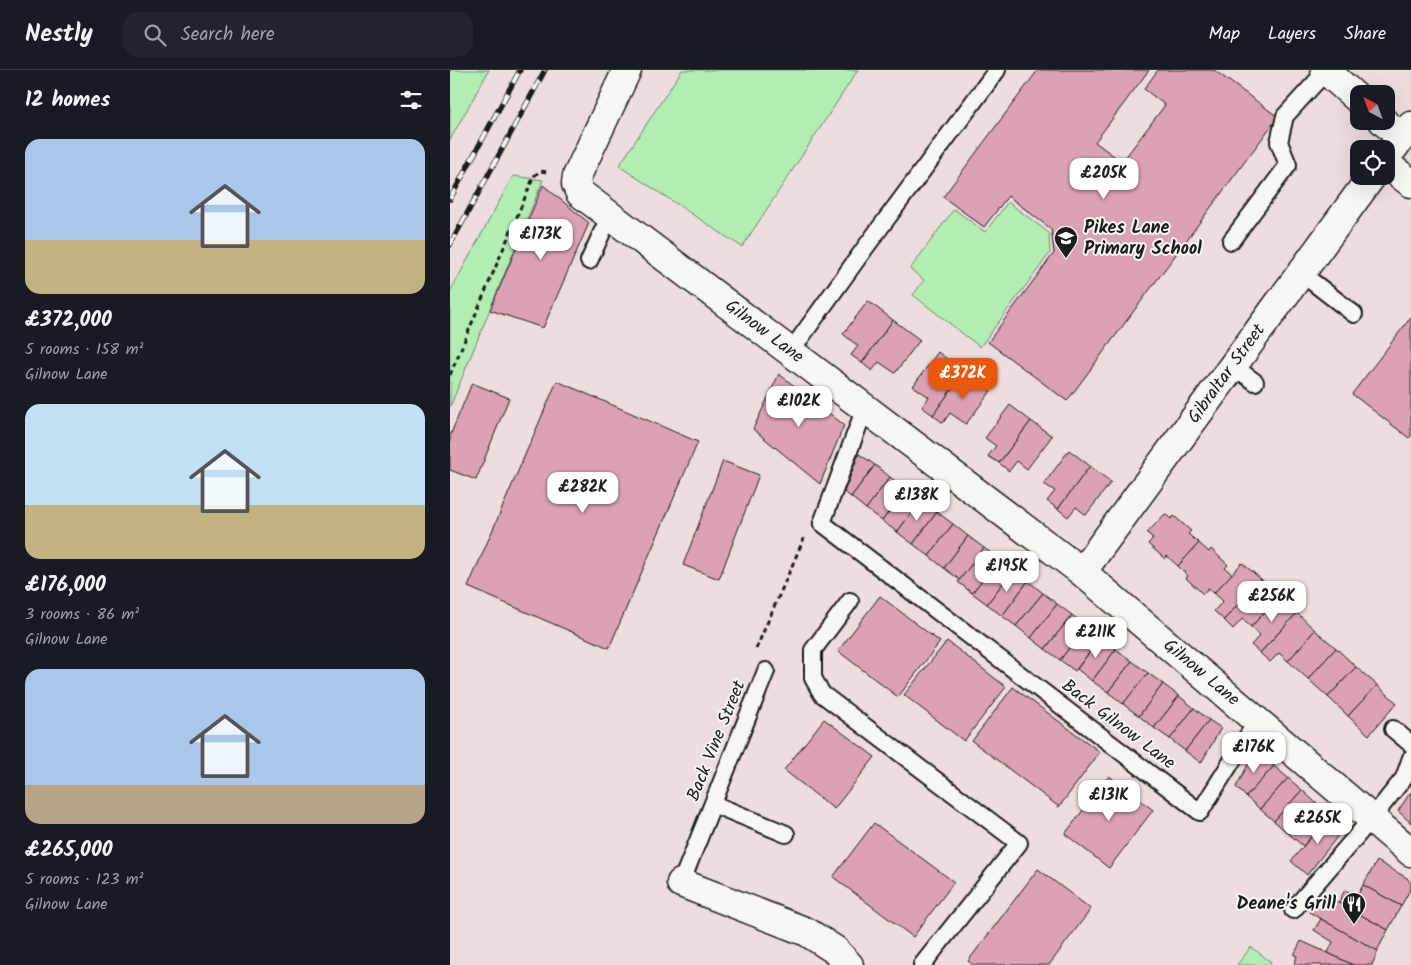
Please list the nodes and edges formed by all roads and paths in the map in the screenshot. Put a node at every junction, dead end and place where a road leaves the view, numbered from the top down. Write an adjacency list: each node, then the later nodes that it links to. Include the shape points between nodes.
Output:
1 (627, 70): 7 (street)
2 (996, 70): 14 (lane)
3 (1325, 70): 4 (street); 10 (lane, via 1285,116 1279,142 1288,165)
4 (1350, 92)
5 (1395, 171): 6 (street)
6 (1411, 183)
7 (579, 184): 9 (street, Gilnow Lane); 16 (path, via 540,171 534,176)
8 (1365, 185): 12 (street, Gibraltar Street)
9 (610, 215): 11 (lane); 14 (street, Gilnow Lane)
10 (1231, 241)
11 (590, 262)
12 (1301, 273): 13 (lane); 15 (street, Gibraltar Street)
13 (1354, 314)
14 (790, 352): 18 (street, Gilnow Lane)
15 (1233, 366): 17 (lane); 20 (street, Gibraltar Street)
16 (450, 375)
17 (1255, 382)
18 (865, 408): 19 (lane); 20 (street, Gilnow Lane)
19 (822, 523): 22 (path, Back Vine Street, via 808,529 750,663); 23 (lane, Back Gilnow Lane, via 1200,812)
20 (1082, 572): 23 (street, Gilnow Lane)
21 (850, 601): 34 (lane, via 813,650 813,678 822,694 1018,843)
22 (766, 671): 27 (lane, Back Vine Street)
23 (1257, 721): 28 (street, Gilnow Lane)
24 (1393, 729): 25 (lane)
25 (1411, 744)
26 (1411, 758): 28 (lane, via 1404,778)
27 (713, 804): 29 (lane); 31 (lane, Back Vine Street)
28 (1372, 818): 30 (street, Gilnow Lane); 32 (lane)
29 (786, 834)
30 (1411, 852)
31 (681, 883): 33 (street, via 807,932 835,950)
32 (1293, 910)
33 (849, 965)
34 (922, 965)

